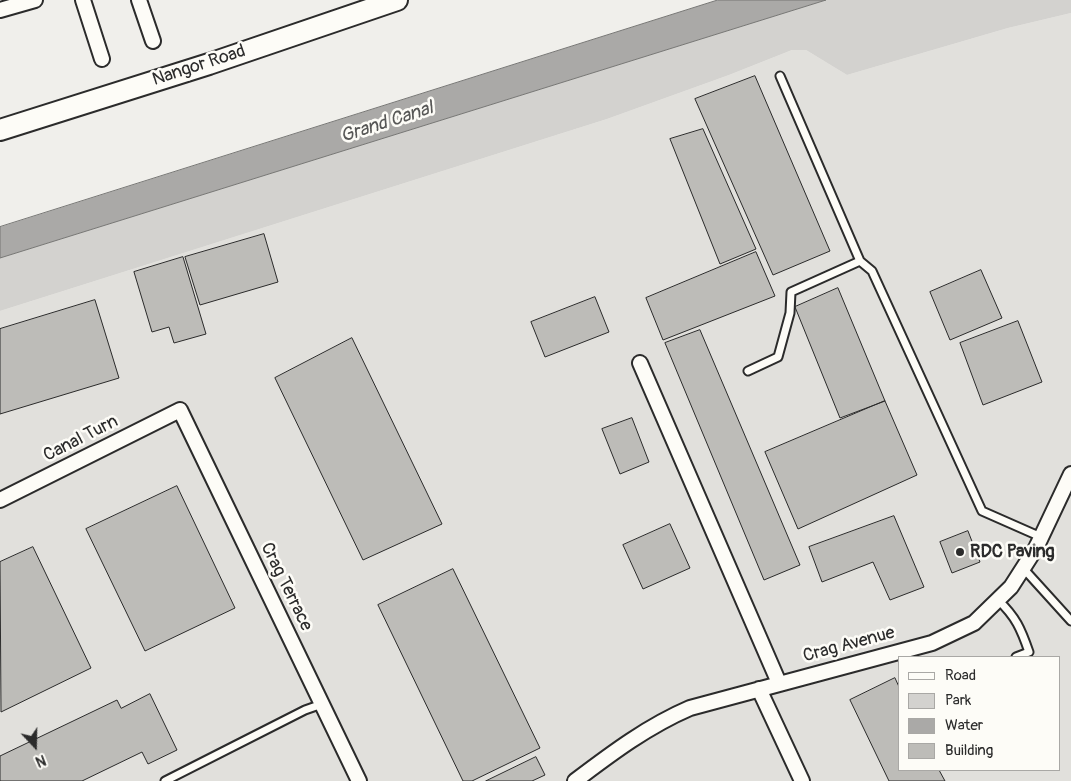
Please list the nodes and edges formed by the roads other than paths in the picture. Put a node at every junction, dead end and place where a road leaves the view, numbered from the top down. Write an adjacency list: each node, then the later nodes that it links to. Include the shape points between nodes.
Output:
1 (35, 0): 5 (street)
2 (83, 0): 7 (street)
3 (140, 0): 6 (street)
4 (397, 0): 9 (main road, Nangor Road, via 210,64)
5 (0, 10)
6 (153, 41)
7 (102, 59)
8 (780, 76): 10 (lane)
9 (0, 130)
10 (860, 261): 12 (lane, via 791,292 790,313 778,357); 16 (lane, via 872,271 982,511)
11 (640, 363): 21 (street)
12 (748, 371)
13 (180, 410): 15 (street, Canal Turn); 23 (street, Crag Terrace)
14 (1071, 474): 16 (street, Crag Avenue)
15 (0, 500)
16 (1041, 537): 17 (street, Crag Avenue)
17 (1023, 568): 18 (street, Crag Avenue); 19 (lane)
18 (998, 600): 20 (lane, via 1013,615 1027,645 1029,652); 21 (street, Crag Avenue, via 974,623 932,643)
19 (1071, 621)
20 (1019, 656)
21 (779, 683): 22 (street, Crag Avenue)
22 (759, 689): 26 (street, Crag Avenue, via 690,708 667,718 625,743); 27 (street)
23 (322, 704): 24 (lane); 25 (street, Crag Terrace)
24 (166, 781)
25 (359, 781)
26 (575, 781)
27 (802, 781)

